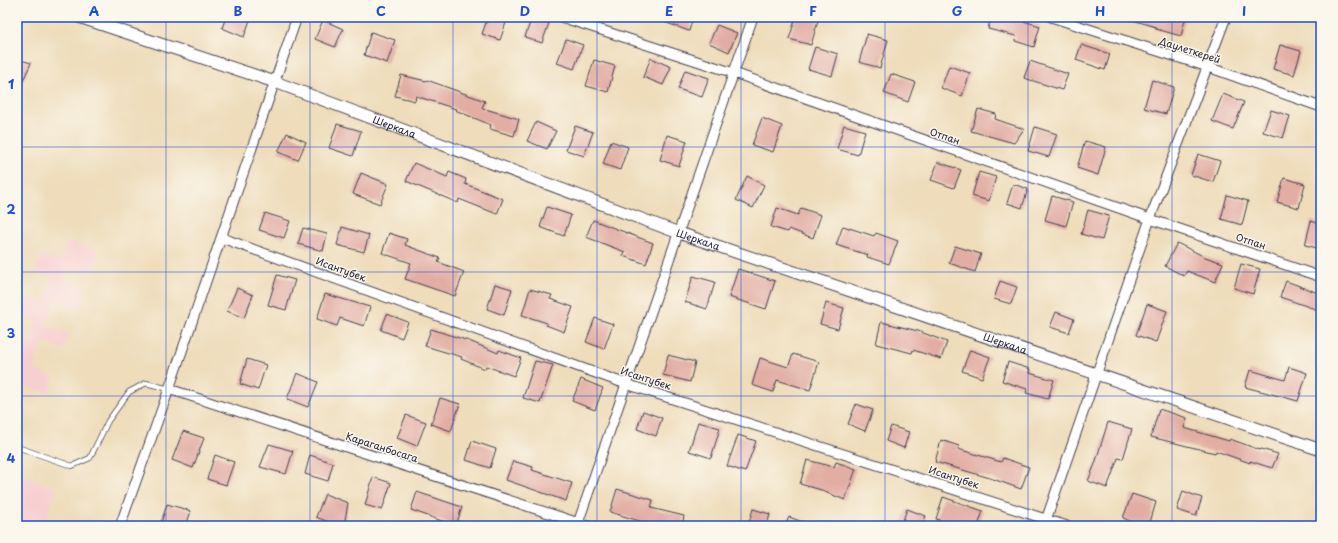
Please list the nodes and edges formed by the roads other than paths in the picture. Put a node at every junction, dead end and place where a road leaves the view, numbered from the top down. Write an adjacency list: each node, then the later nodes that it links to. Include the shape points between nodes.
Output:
1 (79, 17): 9 (street, Шеркала)
2 (297, 17): 9 (street)
3 (561, 17): 8 (street, Отпан)
4 (754, 17): 8 (street)
5 (1051, 17): 7 (street, Даулеткерей)
6 (1226, 17): 7 (street)
7 (1208, 67): 10 (street, Даулеткерей); 11 (street)
8 (734, 73): 11 (street, Отпан); 12 (street)
9 (275, 82): 12 (street, Шеркала); 13 (street)
10 (1321, 107)
11 (1150, 219): 14 (street, Отпан); 15 (street)
12 (679, 233): 15 (street, Шеркала); 16 (street)
13 (222, 238): 16 (street, Исантубек); 17 (street)
14 (1321, 276)
15 (1097, 374): 19 (street, Шеркала); 20 (street)
16 (626, 384): 20 (street, Исантубек); 21 (street)
17 (169, 389): 18 (lane, via 146,384 130,392 108,421 90,458 72,466); 21 (street, Караганбосага); 22 (street)
18 (17, 447)
19 (1321, 450)
20 (1045, 522): 23 (street, Исантубек)
21 (581, 525)
22 (120, 526)
23 (1067, 526)

